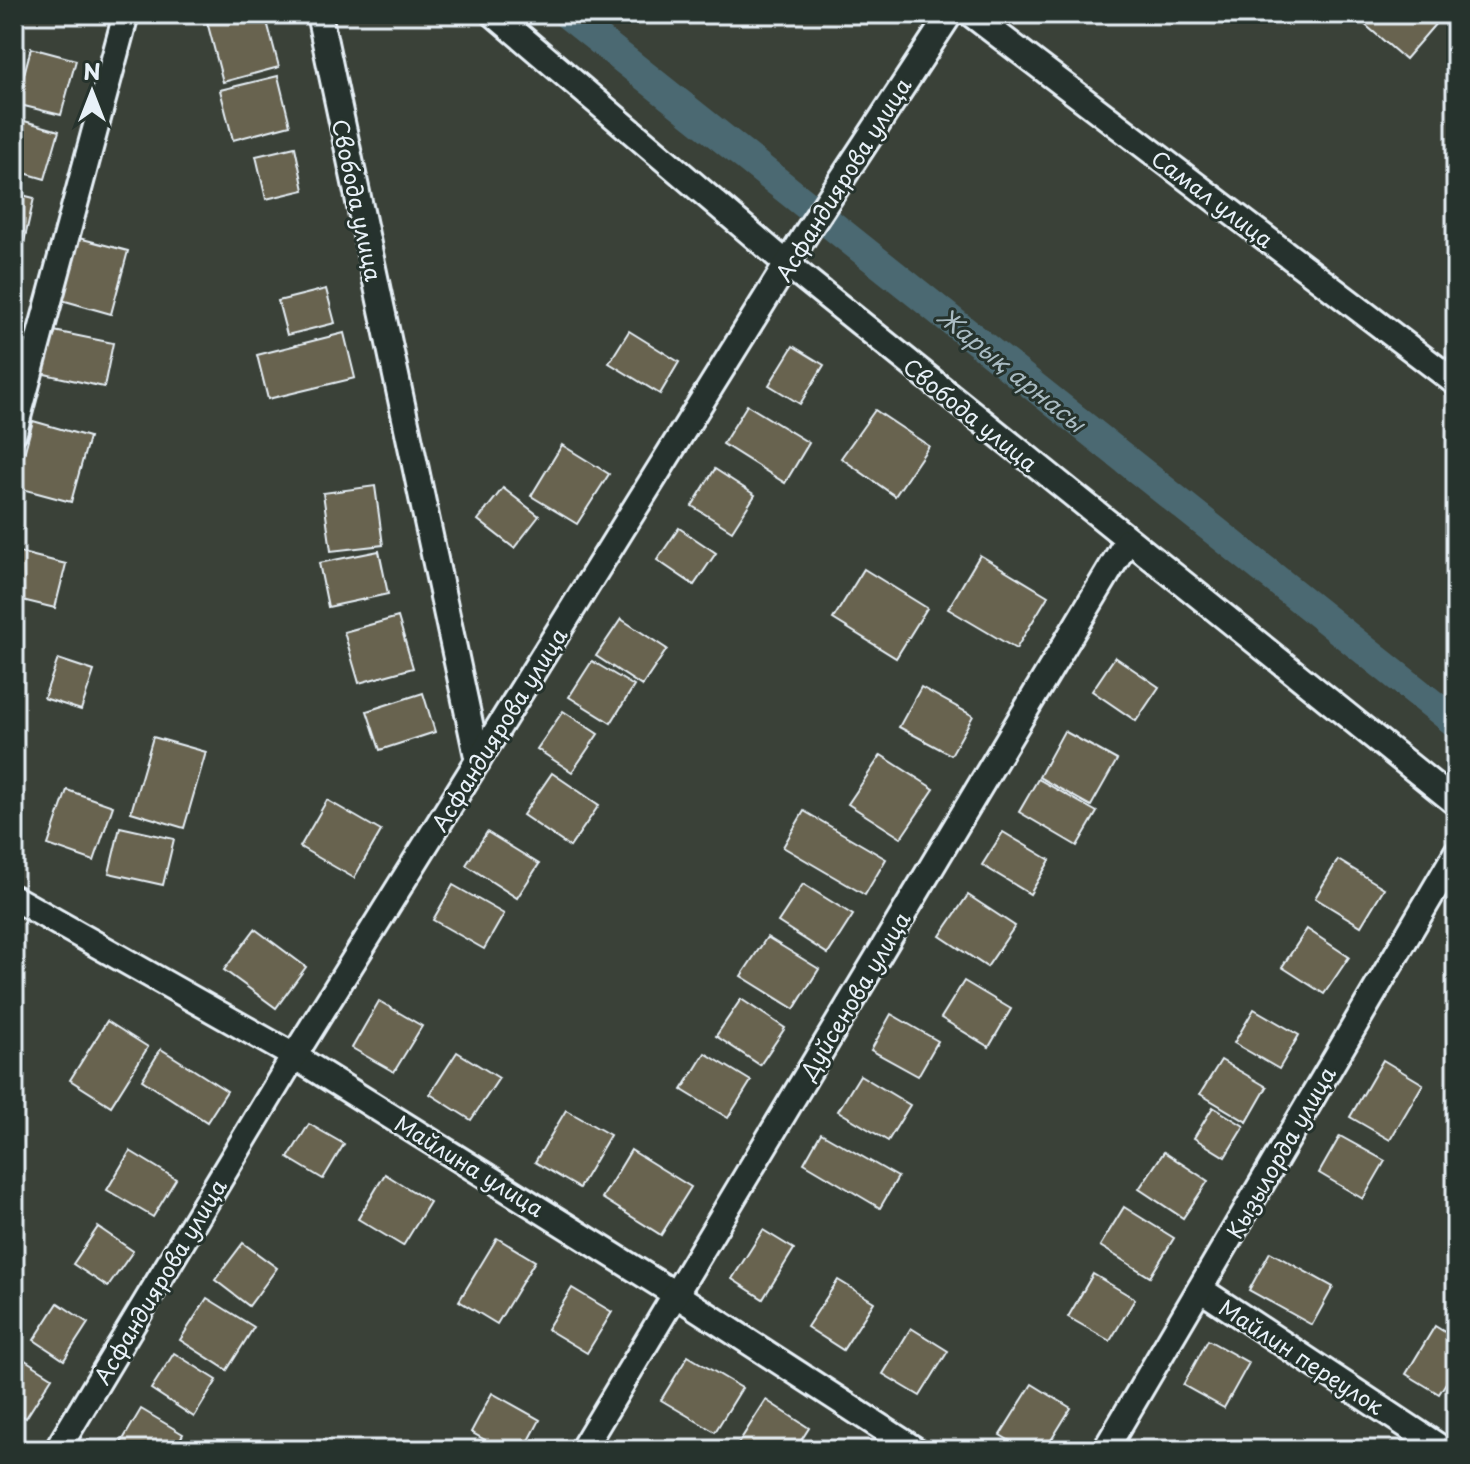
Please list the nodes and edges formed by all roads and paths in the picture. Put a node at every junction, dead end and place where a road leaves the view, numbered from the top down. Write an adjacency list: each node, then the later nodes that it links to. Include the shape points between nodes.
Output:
1 (126, 14): 8 (street)
2 (319, 14): 10 (street, Свобода улица)
3 (494, 14): 6 (street, Свобода улица)
4 (950, 14): 6 (street, Асфандиярова улица)
5 (971, 14): 7 (street, Самал улица)
6 (787, 264): 9 (street, Свобода улица); 10 (street, Асфандиярова улица)
7 (1456, 383)
8 (14, 432)
9 (1127, 541): 11 (street, Свобода улица); 16 (street, Дуйсенова улица)
10 (478, 761): 14 (street, Асфандиярова улица)
11 (1456, 803)
12 (1456, 853): 15 (street, Кызылорда улица)
13 (14, 898): 14 (street, Майлина улица)
14 (294, 1056): 16 (street, Майлина улица); 17 (street, Асфандиярова улица)
15 (1200, 1289): 20 (street, Кызылорда улица); 21 (street, Майлин переулок)
16 (675, 1294): 18 (street, Дуйсенова улица); 19 (street, Майлина улица)
17 (57, 1450)
18 (582, 1450)
19 (916, 1450)
20 (1105, 1450)
21 (1444, 1450)

